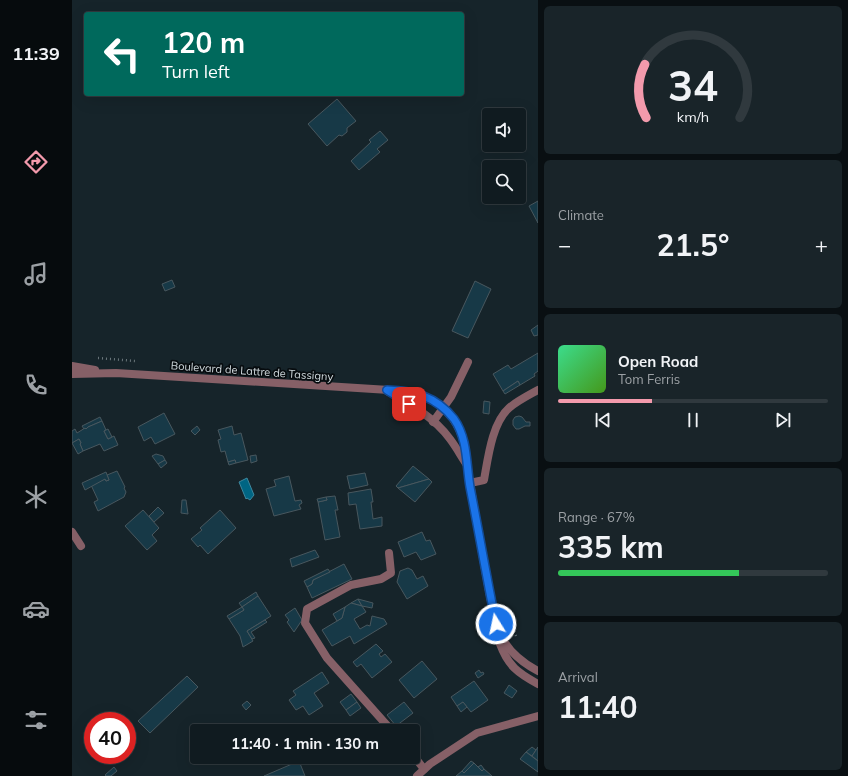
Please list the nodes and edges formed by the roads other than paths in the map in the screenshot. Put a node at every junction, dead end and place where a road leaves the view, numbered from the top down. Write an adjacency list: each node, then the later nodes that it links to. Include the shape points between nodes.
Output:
1 (468, 362): 7 (street)
2 (72, 366): 4 (street, Boulevard de Lattre de Tassigny)
3 (72, 374): 4 (street, Boulevard de Lattre de Tassigny)
4 (116, 374): 5 (street, Boulevard de Lattre de Tassigny)
5 (387, 390): 7 (street, Boulevard de Lattre de Tassigny, via 421,394); 8 (street, Boulevard de Lattre de Tassigny)
6 (538, 390): 10 (street, via 503,414 498,423 484,480)
7 (444, 408): 8 (street); 9 (street, Boulevard de Lattre de Tassigny, via 462,436)
8 (433, 422): 9 (street, Boulevard de Lattre de Tassigny, via 450,439)
9 (467, 466): 10 (street, Boulevard de Lattre de Tassigny)
10 (470, 483): 14 (street, Boulevard de Lattre de Tassigny)
11 (72, 532): 12 (street)
12 (81, 546)
13 (389, 553): 18 (street, via 391,573 381,579 351,585 307,609 305,623 327,658)
14 (496, 624): 15 (street, Boulevard de Lattre de Tassigny, via 511,651); 16 (street, Boulevard de Lattre de Tassigny, via 505,657 522,675)
15 (538, 671)
16 (538, 684)
17 (538, 716): 20 (street, via 477,733)
18 (386, 724)
19 (420, 764): 20 (street)
20 (424, 769): 21 (street)
21 (417, 776)

